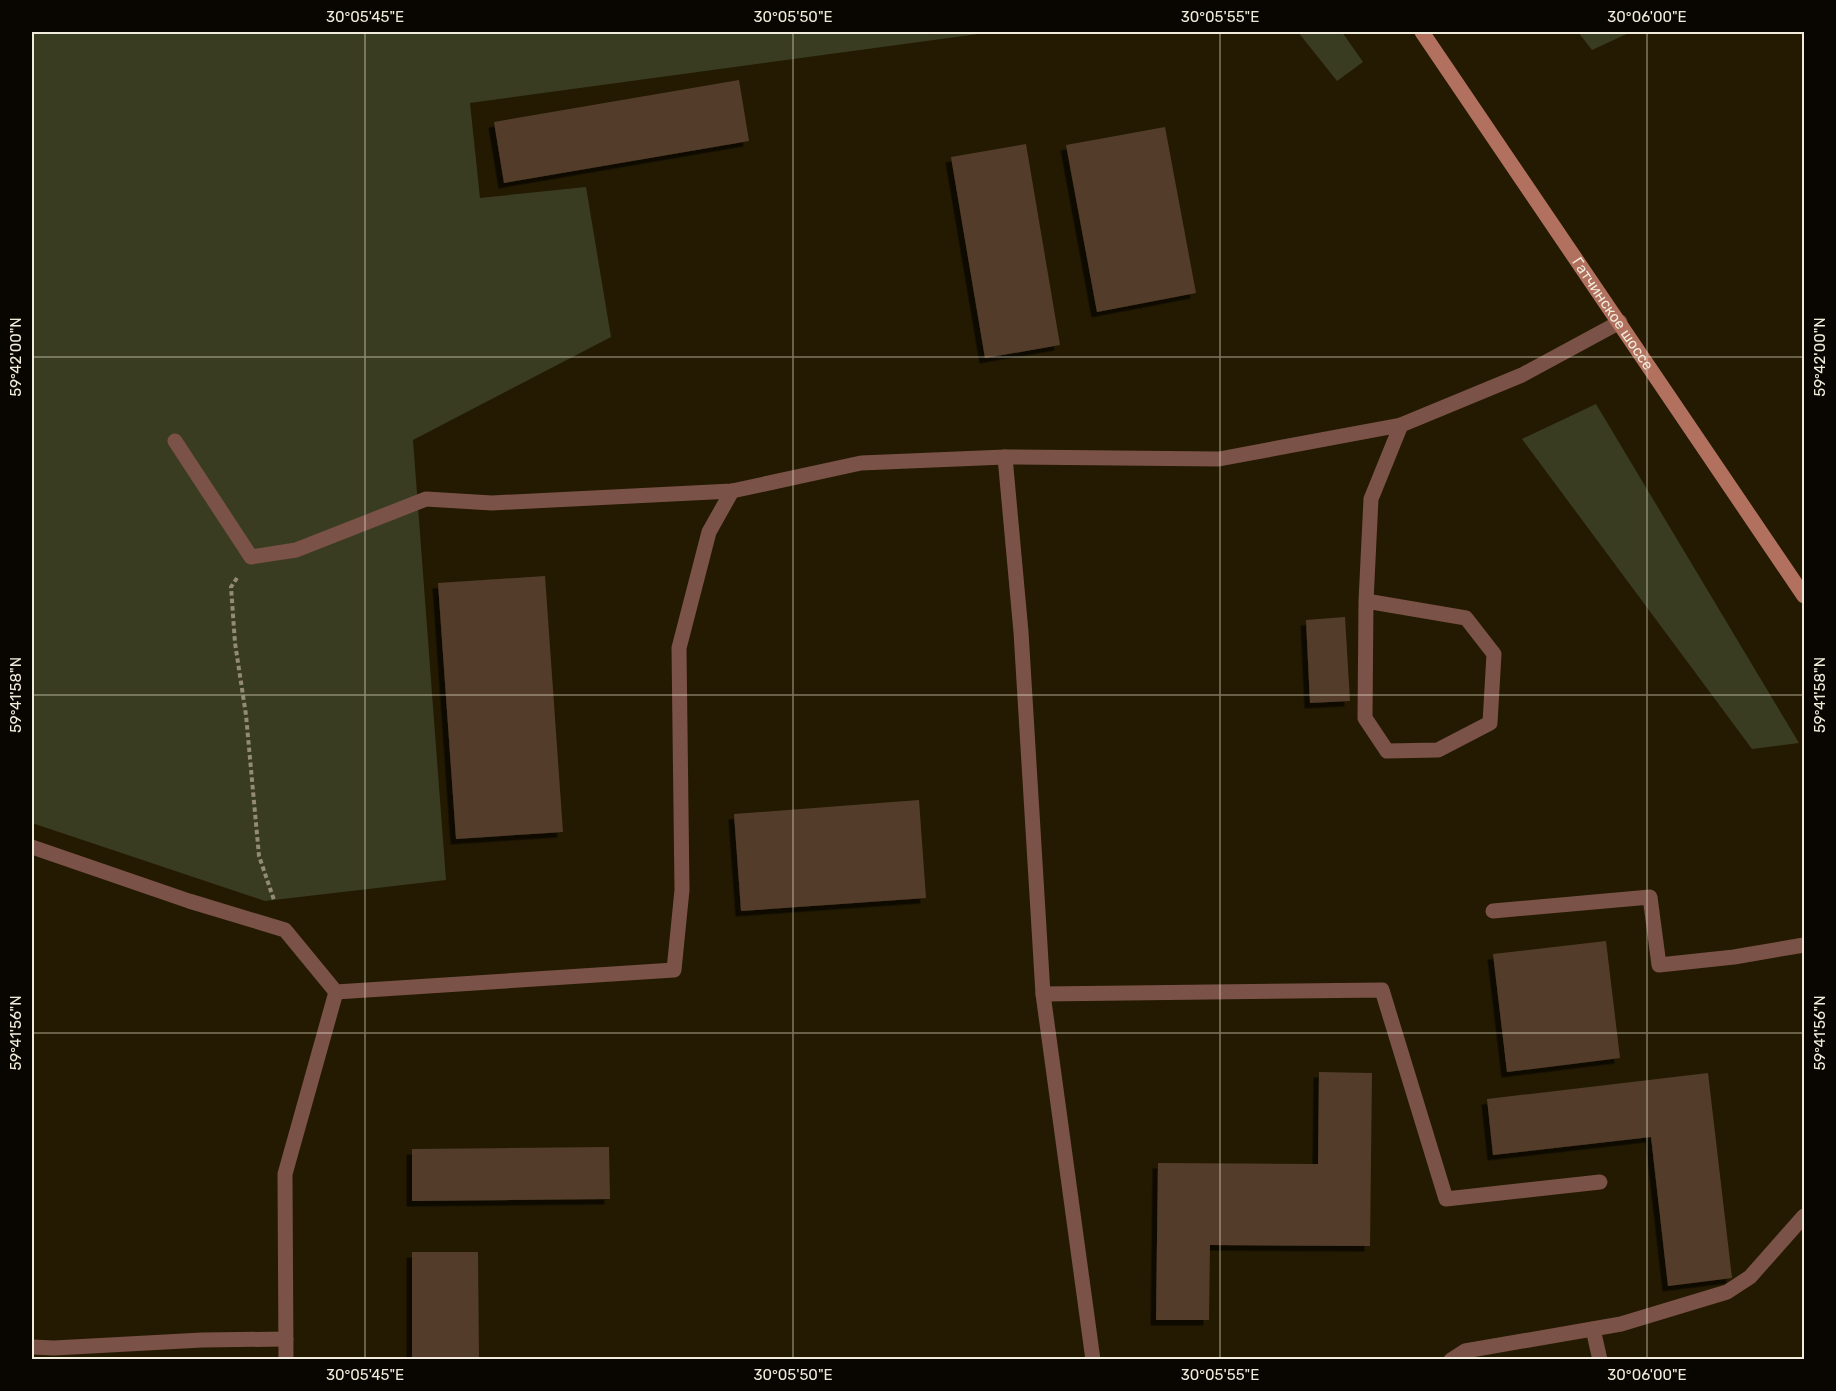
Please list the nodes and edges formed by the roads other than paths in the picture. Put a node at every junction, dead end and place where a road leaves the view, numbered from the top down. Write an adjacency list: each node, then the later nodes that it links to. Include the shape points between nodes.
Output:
1 (1422, 32): 2 (main road, Гатчинское шоссе)
2 (1620, 322): 3 (lane, via 1522,375); 7 (main road, Гатчинское шоссе)
3 (1401, 425): 5 (lane, via 1219,459); 8 (lane, via 1371,499)
4 (175, 441): 6 (lane, via 251,557 296,550 426,499 492,503)
5 (1005, 457): 6 (lane, via 861,463); 13 (lane, via 1021,632)
6 (732, 491): 12 (lane, via 709,532 679,648 682,890 674,970)
7 (1804, 596)
8 (1366, 601): 8 (lane, via 1365,718 1387,751 1438,750 1490,723 1494,654 1466,618)
9 (32, 847): 12 (lane, via 285,930)
10 (1493, 911): 11 (lane, via 1650,897 1659,965)
11 (1804, 945)
12 (336, 992): 17 (lane, via 285,1174)
13 (1043, 994): 14 (lane, via 1382,990 1446,1199); 20 (lane)
14 (1600, 1182)
15 (1804, 1216): 16 (lane, via 1750,1276 1727,1292)
16 (1593, 1329): 21 (lane, via 1465,1351); 22 (lane)
17 (286, 1339): 18 (lane); 19 (lane)
18 (32, 1347)
19 (286, 1359)
20 (1093, 1359)
21 (1451, 1359)
22 (1600, 1359)

